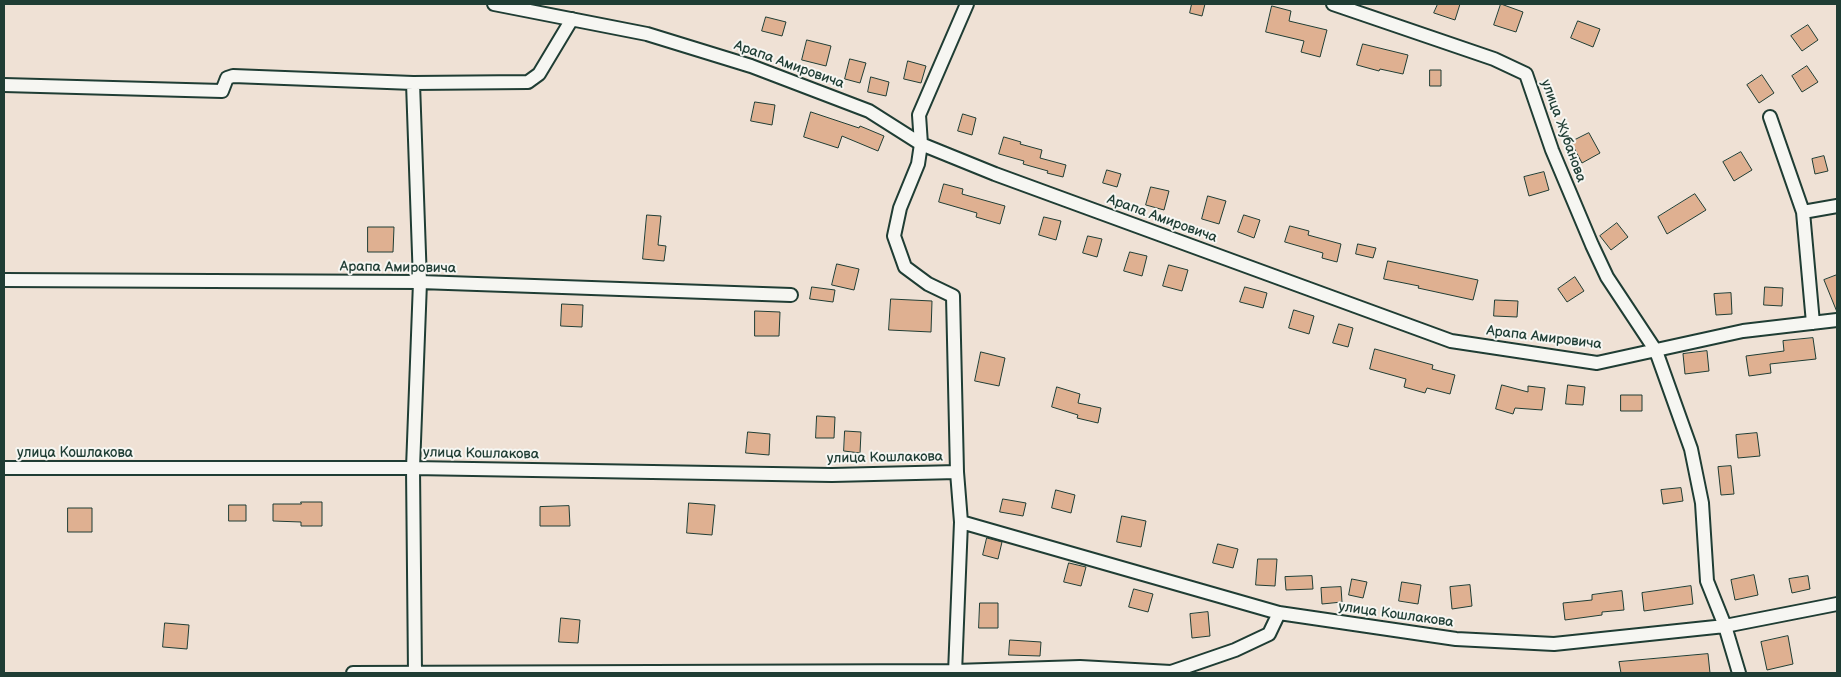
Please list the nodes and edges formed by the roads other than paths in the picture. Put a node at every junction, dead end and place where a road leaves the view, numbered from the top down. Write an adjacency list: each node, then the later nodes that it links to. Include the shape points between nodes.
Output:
1 (494, 4): 4 (street, Арапа Амировича)
2 (967, 4): 8 (street, via 919,115)
3 (1333, 4): 16 (street, улица Жубанова, via 1494,59 1526,74 1552,150 1592,245 1608,277)
4 (572, 19): 5 (street, via 539,74 528,82); 8 (street, Арапа Амировича, via 647,34 751,66 869,111)
5 (413, 83): 6 (street, via 233,76 227,78 222,91); 12 (street)
6 (4, 85)
7 (1770, 117): 10 (street)
8 (921, 144): 16 (street, Арапа Амировича, via 1451,341 1597,363); 19 (street, via 918,164 900,208 894,236 905,267 928,284 953,296)
9 (1837, 206): 10 (street)
10 (1803, 212): 15 (street)
11 (4, 280): 12 (street, Арапа Амировича)
12 (420, 282): 13 (street, Арапа Амировича); 18 (street)
13 (791, 295)
14 (1837, 320): 15 (street, Арапа Амировича)
15 (1813, 323): 16 (street, Арапа Амировича, via 1743,331)
16 (1656, 351): 23 (street, via 1691,449 1702,503 1706,581)
17 (4, 468): 18 (street, улица Кошлакова)
18 (413, 468): 19 (street, улица Кошлакова, via 832,475); 26 (street)
19 (957, 472): 20 (street)
20 (961, 522): 22 (street, улица Кошлакова); 24 (street)
21 (1837, 604): 23 (street, улица Кошлакова)
22 (1279, 613): 23 (street, улица Кошлакова, via 1456,639 1554,644); 24 (street, via 1269,634 1235,650 1170,672 1080,667)
23 (1725, 626): 27 (street)
24 (955, 672): 26 (street)
25 (353, 673): 26 (street)
26 (415, 673)
27 (1739, 673)

